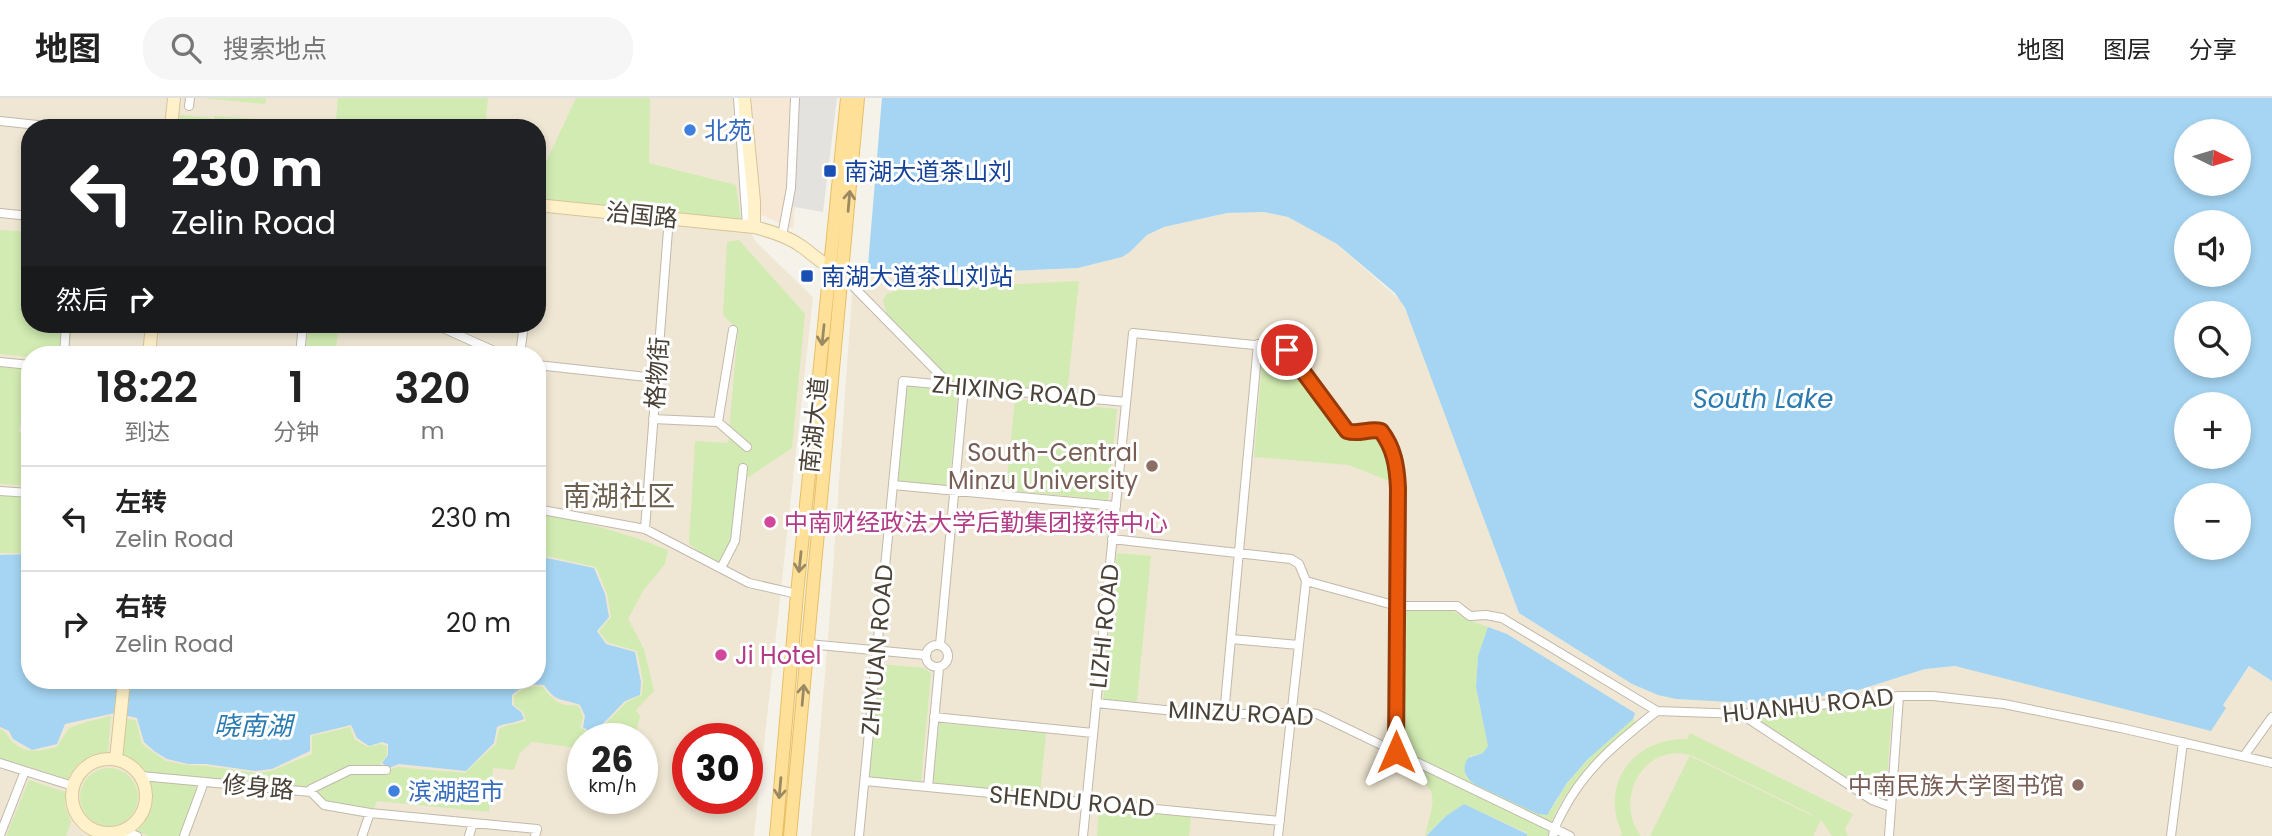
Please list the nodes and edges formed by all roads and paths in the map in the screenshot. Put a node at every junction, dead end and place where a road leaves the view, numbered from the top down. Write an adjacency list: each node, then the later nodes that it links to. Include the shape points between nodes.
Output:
1 (174, 98): 7 (main road)
2 (738, 98): 14 (street)
3 (744, 98): 14 (main road, via 754,201)
4 (795, 98): 15 (street, via 791,188)
5 (847, 98): 16 (main road, 南湖大道)
6 (858, 98): 16 (main road, 南湖大道, one-way to 6)
7 (172, 119)
8 (0, 121): 9 (street)
9 (21, 123)
10 (546, 206): 13 (main road, 治国路)
11 (0, 213): 12 (street)
12 (21, 215)
13 (669, 217): 14 (main road, 治国路); 24 (street, 格物街)
14 (750, 226): 15 (main road, 治国路)
15 (782, 236): 16 (main road, 治国路)
16 (838, 270): 26 (street); 44 (main road, 南湖大道, one-way to 44); 47 (main road, 南湖大道)
17 (733, 330): 30 (street)
18 (454, 333): 20 (street)
19 (1258, 344): 28 (street, LIZHI ROAD, via 1133,333); 41 (street); 45 (street, via 1287,350 1347,431 1381,431 1393,451 1398,468)
20 (483, 346)
21 (0, 362): 22 (street)
22 (21, 364)
23 (546, 366): 24 (street)
24 (656, 378): 29 (street, 格物街)
25 (902, 381): 26 (street, ZHIXING ROAD); 33 (street, ZHIYUAN ROAD)
26 (951, 385): 27 (street, ZHIXING ROAD)
27 (964, 387): 28 (street, ZHIXING ROAD); 35 (street)
28 (1126, 402): 37 (street, LIZHI ROAD)
29 (653, 419): 30 (street); 39 (street, 格物街)
30 (718, 422): 31 (street)
31 (747, 447)
32 (743, 468): 42 (street, via 735,541)
33 (893, 485): 35 (street); 50 (street, ZHIYUAN ROAD)
34 (0, 491): 36 (street)
35 (954, 491): 37 (street); 48 (street)
36 (21, 492)
37 (1116, 506): 40 (street, LIZHI ROAD)
38 (546, 511): 39 (street)
39 (645, 528): 42 (street)
40 (1112, 539): 41 (street); 55 (street, LIZHI ROAD)
41 (1239, 553): 43 (street, via 1294,559); 46 (street)
42 (721, 569): 44 (street, via 749,583)
43 (1306, 581): 45 (street, HUANHU ROAD); 49 (street)
44 (797, 594): 91 (main road, 南湖大道, one-way to 91)
45 (1397, 606): 56 (street, HUANHU ROAD, via 1457,606 1470,616 1502,618); 64 (street)
46 (1231, 639): 49 (street); 59 (street)
47 (808, 644): 50 (street); 92 (main road, 南湖大道, one-way to 47)
48 (940, 645): 51 (street, via 932,646); 52 (street, via 949,657)
49 (1299, 645): 57 (street)
50 (877, 650): 51 (street); 72 (street, ZHIYUAN ROAD)
51 (926, 655): 52 (street, via 928,663)
52 (939, 668): 60 (street)
53 (123, 689): 66 (main road)
54 (1899, 696): 58 (street, HUANHU ROAD); 63 (street, HUANHU ROAD, via 2004,704); 78 (street)
55 (1096, 703): 59 (street, MINZU ROAD); 62 (street, LIZHI ROAD)
56 (1657, 711): 58 (street, HUANHU ROAD); 84 (street, via 1598,761 1573,793)
57 (1292, 712): 59 (street, MINZU ROAD); 64 (street, MINZU ROAD, via 1320,715); 80 (street)
58 (1741, 714): 78 (street, via 1872,800)
59 (1224, 715)
60 (934, 717): 62 (street); 75 (street)
61 (2272, 717): 65 (street)
62 (1093, 733): 77 (street, LIZHI ROAD)
63 (2183, 742): 65 (street, HUANHU ROAD); 97 (street)
64 (1396, 752): 84 (street, MINZU ROAD)
65 (2244, 756): 68 (street, HUANHU ROAD)
66 (116, 760): 71 (main road); 74 (main road, via 90,764)
67 (0, 763): 70 (street)
68 (2272, 763)
69 (386, 770): 76 (street, via 351,770)
70 (25, 771): 74 (street); 85 (street)
71 (141, 776): 73 (street, 修身路); 82 (main road, via 146,792 144,810)
72 (864, 781): 75 (street, SHENDU ROAD); 93 (street, ZHIYUAN ROAD)
73 (204, 782): 79 (street, 修身路, via 311,792 324,805); 87 (street)
74 (73, 786): 83 (main road, via 71,797 78,818)
75 (928, 787): 77 (street, SHENDU ROAD)
76 (311, 789)
77 (1087, 802): 80 (street, SHENDU ROAD); 94 (street, LIZHI ROAD)
78 (1891, 807): 96 (street)
79 (370, 813): 81 (street, 修身路); 88 (street)
80 (1280, 821): 95 (street)
81 (473, 823): 89 (street); 90 (street, 修身路, via 537,829)
82 (123, 831): 83 (main road); 86 (street)
83 (95, 834)
84 (1560, 834)
85 (0, 835)
86 (137, 836)
87 (184, 836)
88 (362, 836)
89 (468, 836)
90 (535, 836)
91 (776, 836)
92 (790, 836)
93 (859, 836)
94 (1083, 836)
95 (1278, 836)
96 (1889, 836)
97 (2171, 836)

